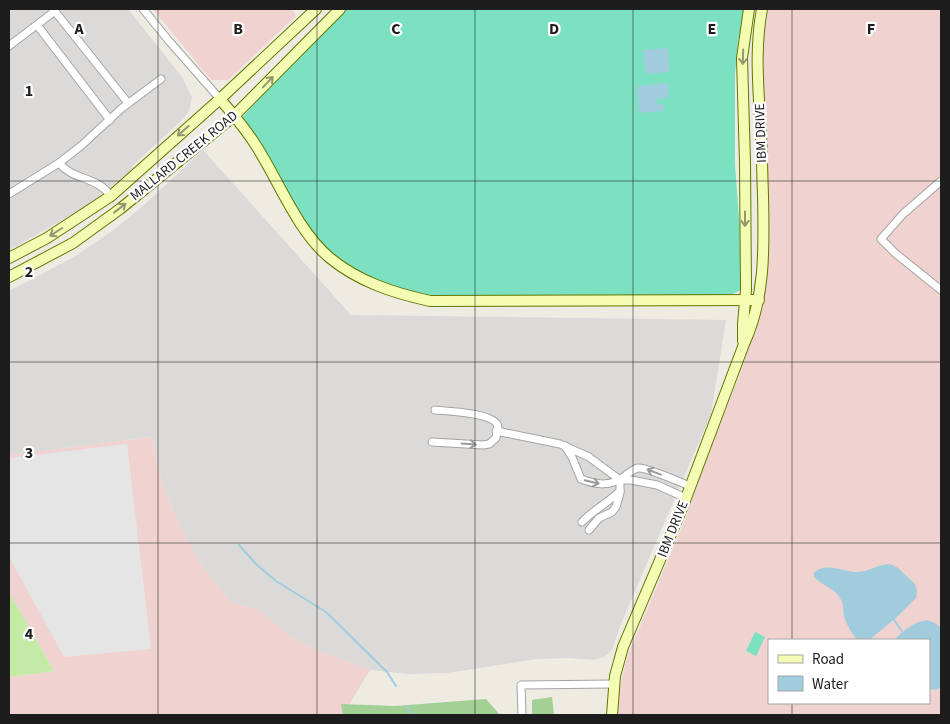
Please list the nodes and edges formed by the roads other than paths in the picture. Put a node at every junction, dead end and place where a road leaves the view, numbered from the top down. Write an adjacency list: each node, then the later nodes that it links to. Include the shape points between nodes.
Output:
1 (143, 9): 10 (street)
2 (316, 9): 10 (street, MALLARD CREEK ROAD)
3 (339, 9): 12 (street, MALLARD CREEK ROAD, one-way to 3)
4 (749, 9): 21 (street, IBM DRIVE, one-way to 21, via 742,58)
5 (762, 9): 22 (street, IBM DRIVE, via 757,58 763,245)
6 (54, 10): 7 (street); 11 (street)
7 (36, 25): 8 (street); 13 (street)
8 (9, 46)
9 (161, 79): 11 (street)
10 (220, 99): 12 (street); 17 (street, MALLARD CREEK ROAD, one-way to 17)
11 (128, 103): 13 (street)
12 (234, 116): 19 (street, MALLARD CREEK ROAD, one-way to 12, via 73,243); 21 (street, via 255,143 316,244 353,274 377,286 430,301)
13 (110, 120): 14 (street)
14 (59, 163): 16 (street); 17 (street, via 68,172 102,186)
15 (941, 181): 20 (street, via 881,239)
16 (9, 194)
17 (111, 196): 18 (street, MALLARD CREEK ROAD, one-way to 18, via 47,238)
18 (9, 258)
19 (9, 277)
20 (941, 290)
21 (744, 299): 22 (street); 23 (street, IBM DRIVE)
22 (759, 300): 23 (street, IBM DRIVE)
23 (744, 344): 29 (street, IBM DRIVE)
24 (435, 410): 25 (street, via 487,416 495,421)
25 (496, 431): 26 (street, one-way to 25, via 489,444 496,438); 27 (street)
26 (432, 442)
27 (565, 446): 28 (street, via 589,457); 28 (street, one-way to 28, via 581,479 608,485)
28 (620, 480): 29 (street, one-way to 28, via 641,468 632,470); 30 (street); 31 (street, via 657,485)
29 (690, 486): 31 (street, IBM DRIVE)
30 (620, 490): 32 (street); 33 (street, via 616,507)
31 (686, 498): 36 (street, IBM DRIVE, via 623,647)
32 (599, 507): 33 (street); 34 (street)
33 (602, 516): 35 (street)
34 (582, 522)
35 (589, 530)
36 (614, 684): 37 (street, via 521,685); 38 (street, IBM DRIVE)
37 (522, 715)
38 (612, 715)

